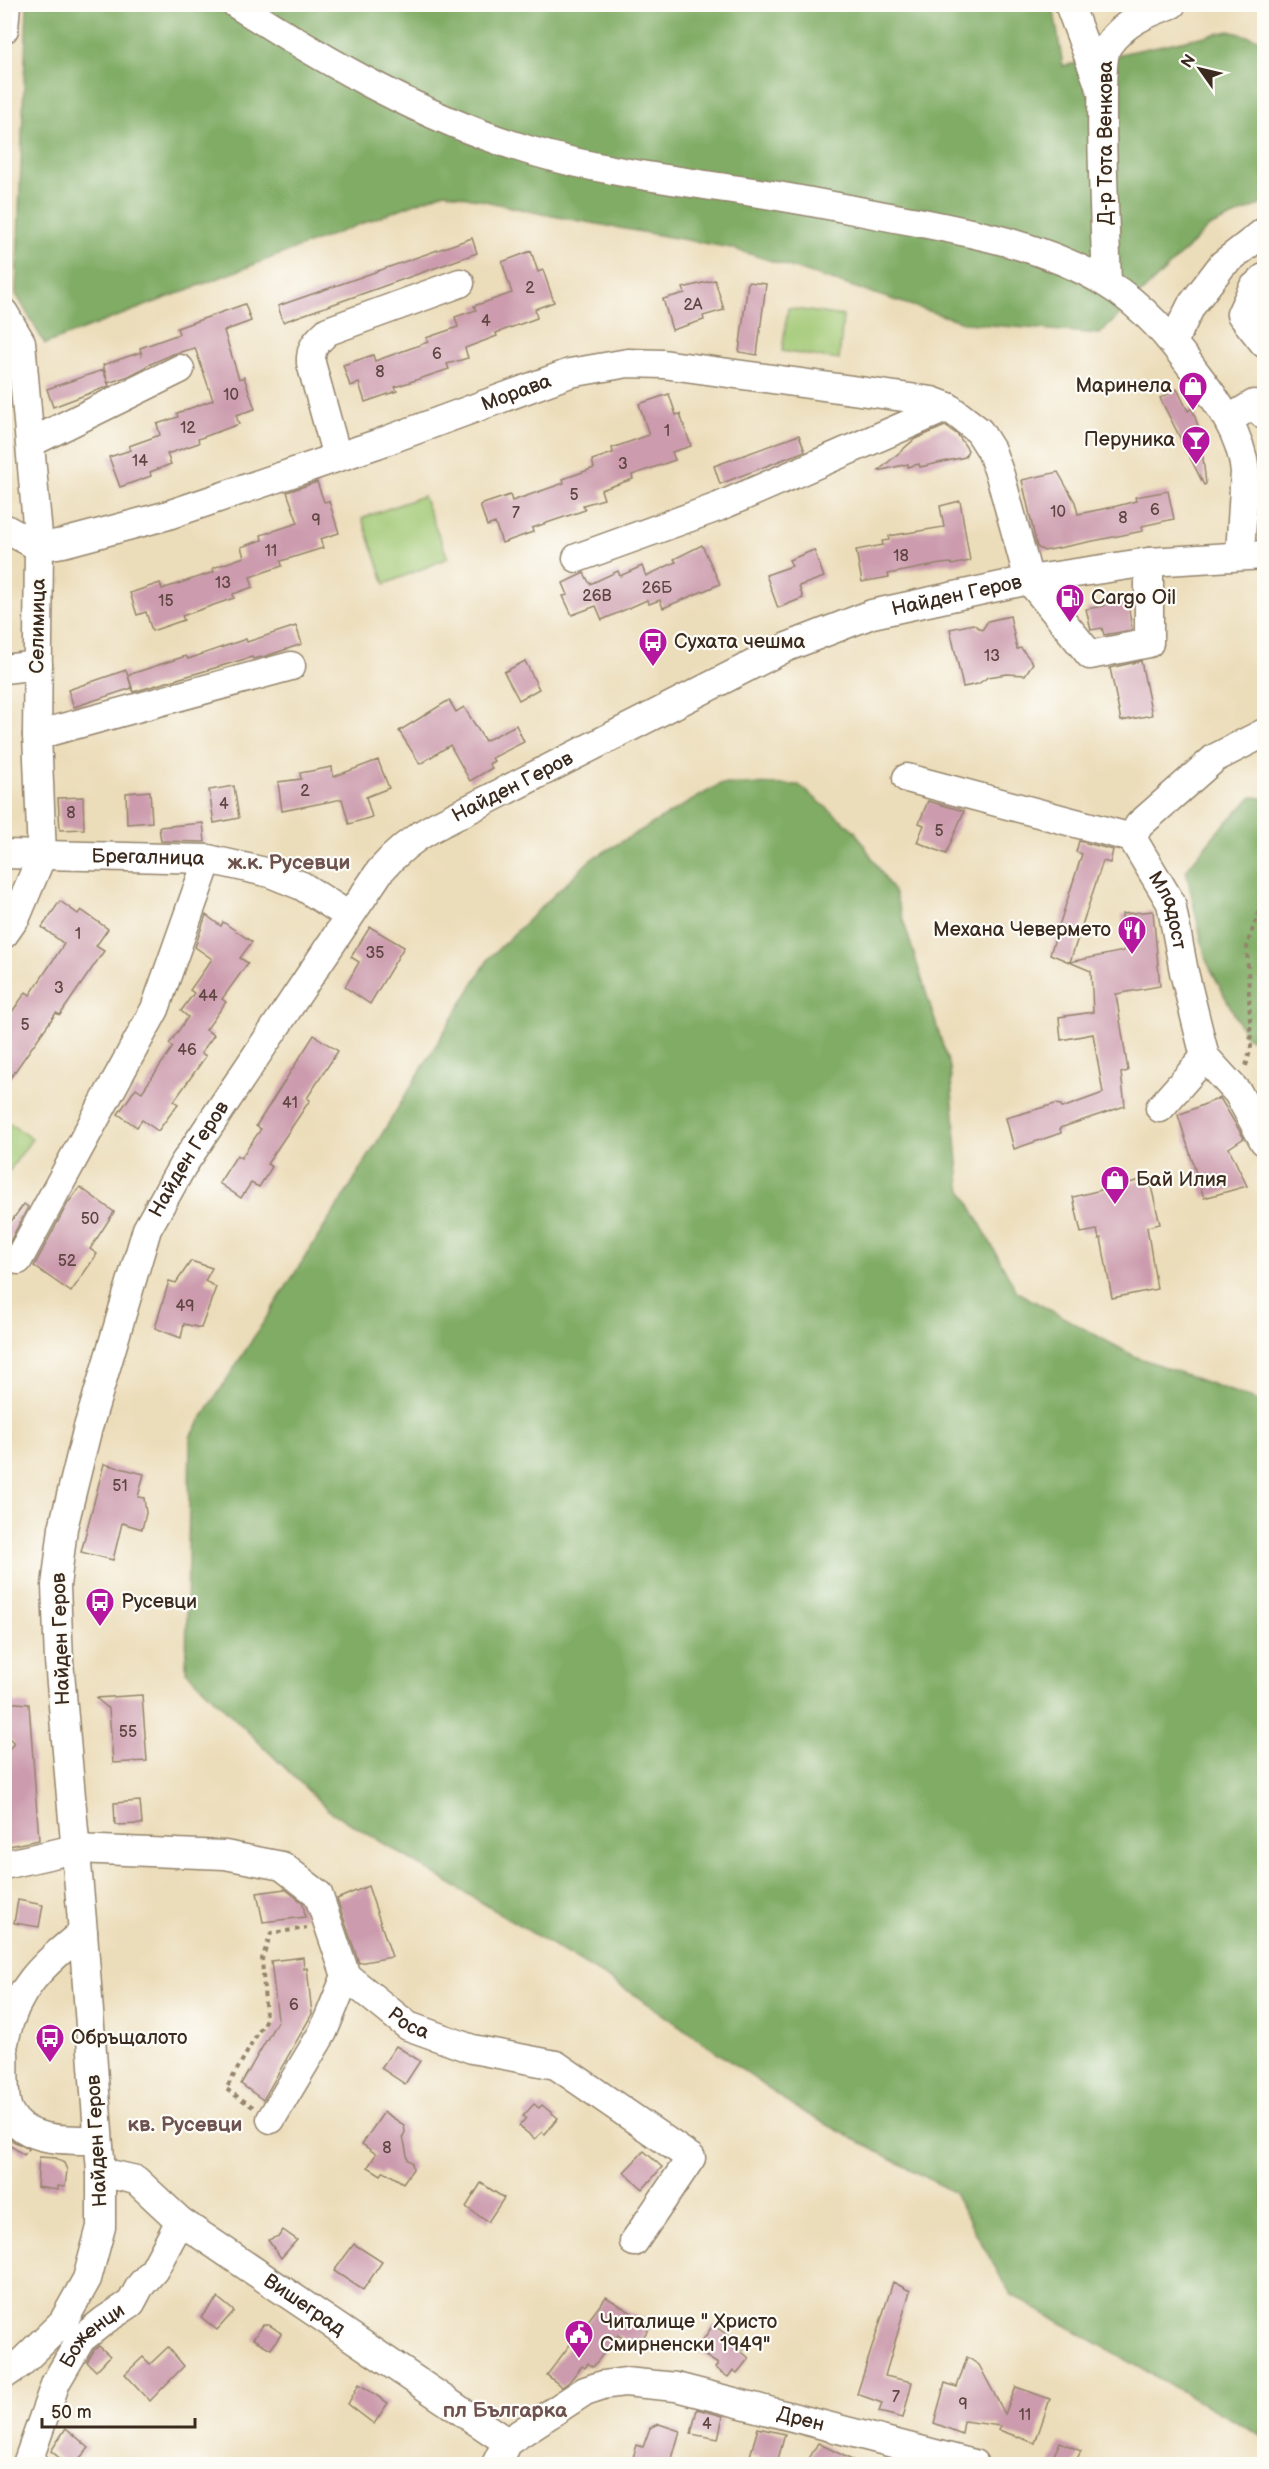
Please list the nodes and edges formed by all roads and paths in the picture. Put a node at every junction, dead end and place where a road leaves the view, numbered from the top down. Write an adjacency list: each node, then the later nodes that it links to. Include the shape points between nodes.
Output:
1 (6, 4): 5 (street)
2 (236, 4): 10 (street, via 358,78 442,120 529,150 625,172 785,197 967,232 1042,252)
3 (1069, 4): 6 (street)
4 (1172, 4): 6 (street, Д-р Тота Венкова, via 1143,14 1106,47)
5 (4, 29)
6 (1103, 94): 10 (street, Д-р Тота Венкова)
7 (1264, 232): 12 (street, via 1223,264 1191,306)
8 (1264, 278): 13 (street, via 1253,288 1241,314)
9 (460, 283): 19 (street, via 328,331 314,345 311,363)
10 (1107, 283): 12 (street, via 1148,315)
11 (4, 313): 18 (street, Селимица, via 21,342)
12 (1173, 342): 17 (street)
13 (1264, 343)
14 (180, 369): 18 (street)
15 (948, 407): 19 (street, Морава, via 932,401 782,379 628,363 570,374); 25 (street, via 718,507); 27 (street, Морава, via 979,431 991,450)
16 (1264, 415): 17 (street, via 1254,404)
17 (1228, 420): 20 (street)
18 (32, 442): 23 (street, Селимица)
19 (337, 457): 23 (street, Морава, via 165,516)
20 (1244, 458): 21 (street); 24 (street)
21 (1264, 478)
22 (4, 528): 23 (street)
23 (39, 547): 28 (street, Селимица)
24 (1252, 555): 26 (street, Найден Геров)
25 (577, 558)
26 (1149, 562): 27 (street, Найден Геров); 27 (street, via 1149,643 1090,655)
27 (1029, 580): 39 (street, Найден Геров, via 872,614 787,647 412,839 380,871)
28 (38, 665): 30 (street); 32 (street, Селимица)
29 (291, 666): 32 (street)
30 (4, 669)
31 (1264, 733): 34 (street, via 1215,758 1139,825)
32 (37, 735): 36 (street, Селимица)
33 (907, 778): 34 (street)
34 (1132, 838): 41 (street, Младост, via 1171,903)
35 (4, 854): 36 (street, Брегалница)
36 (42, 855): 37 (street, Брегалница); 40 (street, Селимица, via 16,917)
37 (208, 859): 39 (street, Брегалница, via 270,873); 45 (street, via 154,1009)
38 (1264, 863): 42 (path, via 1258,915 1247,944 1251,1047)
39 (349, 916): 46 (street, Найден Геров, via 183,1165 147,1229 87,1431 63,1528 56,1586)
40 (4, 934)
41 (1205, 1057): 42 (street, Младост); 43 (street)
42 (1238, 1093): 44 (street, Младост)
43 (1160, 1108)
44 (1264, 1141)
45 (18, 1260)
46 (75, 1849): 47 (street); 48 (street, via 225,1855 282,1866 318,1894); 49 (street, Найден Геров)
47 (4, 1865)
48 (328, 1925): 50 (street); 53 (path, via 271,1934 262,1959 266,2019 226,2089)
49 (83, 1932): 51 (street, via 43,1965 16,2004); 54 (street, Найден Геров)
50 (346, 1976): 53 (street, via 323,2032); 57 (street, Роса, via 408,2026 472,2049 556,2065 692,2158)
51 (4, 2043)
52 (4, 2053): 54 (street, via 7,2105 16,2121 27,2131 44,2137)
53 (271, 2119)
54 (97, 2140): 55 (street, Найден Геров)
55 (101, 2172): 56 (street, Вишеград, via 136,2180); 58 (street, Найден Геров, via 101,2227 87,2279 63,2322)
56 (180, 2221): 59 (street, Вишеград); 61 (street, Боженци, via 131,2303 81,2339 56,2382)
57 (634, 2242)
58 (4, 2375)
59 (502, 2453): 60 (street, Дрен, via 585,2391 625,2382 676,2387)
60 (907, 2456): 62 (street, Дрен)
61 (27, 2464)
62 (974, 2464)

